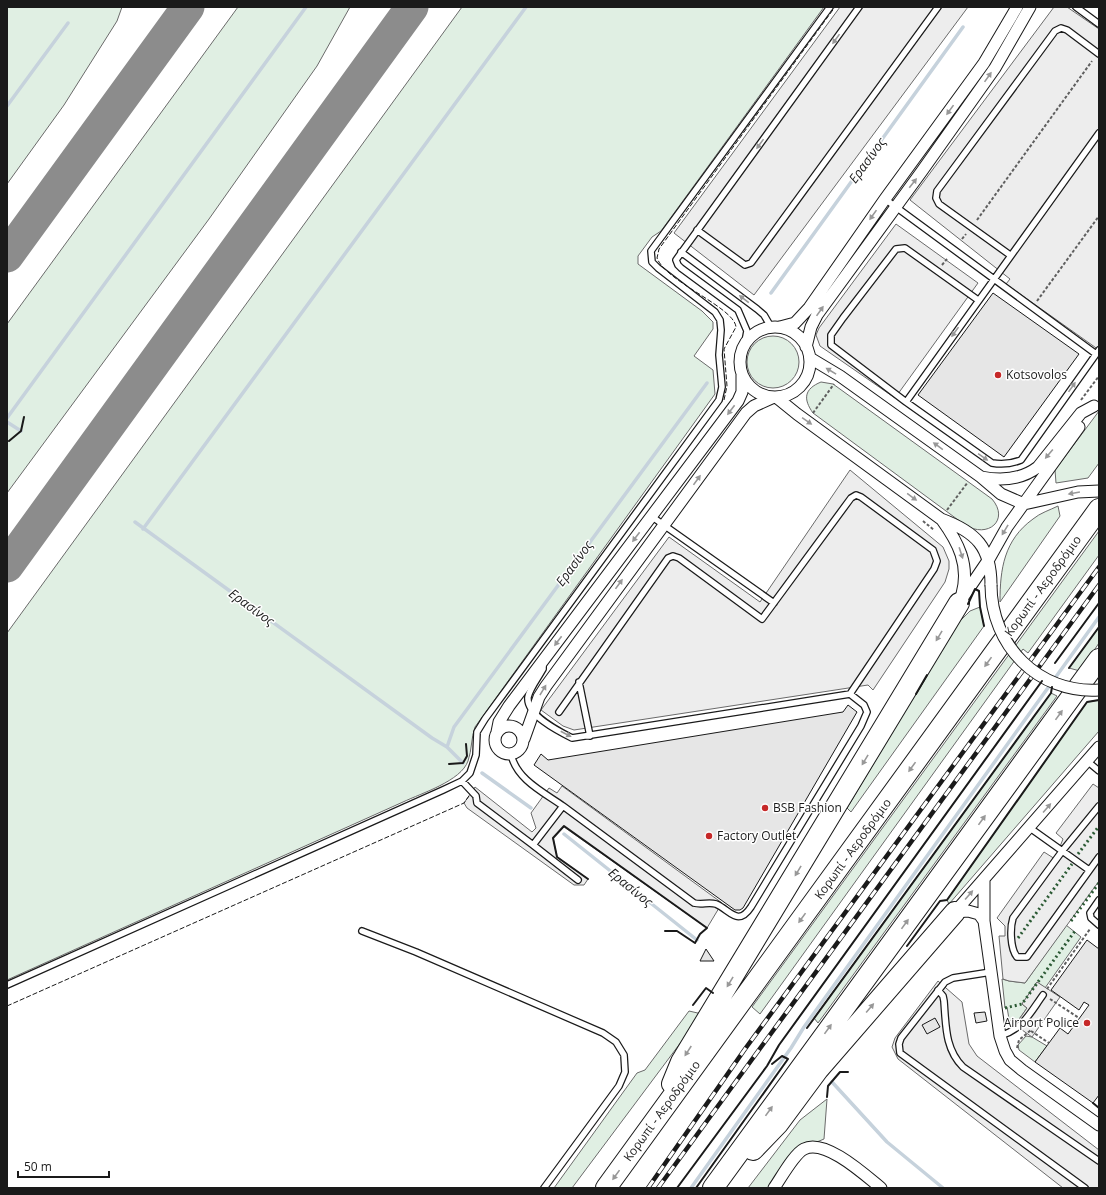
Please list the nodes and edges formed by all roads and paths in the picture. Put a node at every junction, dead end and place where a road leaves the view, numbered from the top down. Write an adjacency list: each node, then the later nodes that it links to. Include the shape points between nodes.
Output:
1 (830, 7): 63 (lane, via 651,251 652,262 658,268 715,312 720,320 719,355 722,387 719,400 485,719 477,732 476,755 470,773)
2 (859, 7): 15 (lane, one-way to 15)
3 (938, 7): 15 (lane, via 751,263 744,265)
4 (1017, 7): 11 (street, one-way to 11, via 984,64)
5 (1030, 7): 12 (street, one-way to 5, via 995,68)
6 (1076, 7): 7 (lane)
7 (1099, 24)
8 (1099, 54): 19 (lane, via 1067,30 1061,28 1055,31 937,191 936,198 939,204)
9 (1092, 61): 14 (path)
10 (1099, 133): 19 (lane)
11 (885, 199): 12 (lane); 23 (street, one-way to 23, via 801,317 795,323)
12 (896, 206): 20 (lane); 25 (street, one-way to 12, via 817,315)
13 (1099, 216): 22 (path)
14 (977, 220)
15 (697, 230): 18 (lane)
16 (968, 232): 17 (path)
17 (962, 239)
18 (681, 252): 23 (lane, one-way to 18, via 757,309); 24 (lane, via 676,260 678,265 738,310 748,331)
19 (1010, 255): 20 (lane)
20 (992, 279): 21 (lane); 22 (lane)
21 (978, 300): 33 (lane, one-way to 33); 33 (lane, via 901,247 896,249 843,318 831,335 832,345)
22 (1031, 308): 26 (lane)
23 (776, 327): 24 (street, via 754,334); 25 (street, via 798,336)
24 (745, 342): 28 (street, via 739,362)
25 (806, 347): 27 (street)
26 (1097, 352): 33 (lane, one-way to 26, via 992,463 1013,463 1021,460)
27 (810, 358): 31 (street, via 809,370 801,384 793,392); 36 (street, one-way to 27, via 840,376)
28 (742, 375): 31 (street, via 754,391); 42 (street, one-way to 42, via 742,392 738,401)
29 (1099, 376): 32 (path)
30 (834, 384): 35 (path)
31 (775, 397): 41 (street, one-way to 41); 44 (street, one-way to 31, via 746,413 754,406)
32 (1080, 401)
33 (906, 402)
34 (1097, 403): 36 (street, one-way to 36, via 1082,413 1038,467 1031,472 1007,479); 39 (street)
35 (812, 414)
36 (981, 477): 39 (street, via 1001,494)
37 (968, 482): 41 (path)
38 (1099, 491): 39 (street, one-way to 39, via 1078,492)
39 (1024, 504): 46 (street, one-way to 46, via 1006,527)
40 (1099, 509): 88 (highway, Κορωπί - Αεροδρόμιο, one-way to 88)
41 (944, 515): 46 (street, via 969,533 986,551); 48 (street, one-way to 48, via 960,548 965,570 965,582)
42 (651, 516): 44 (lane); 50 (street, one-way to 50)
43 (921, 520): 45 (path)
44 (664, 524): 47 (lane); 55 (street, one-way to 44, via 546,686)
45 (938, 533)
46 (989, 559): 48 (street); 52 (street, bridge, via 993,608 1007,644 1025,665 1047,680 1083,690)
47 (774, 603): 51 (lane, via 762,619 679,558 668,558); 53 (lane, via 851,498 856,495 861,496 933,550 937,561 934,569)
48 (959, 603): 88 (highway, one-way to 88, via 681,1062)
49 (1099, 659): 93 (highway, one-way to 49)
50 (543, 662): 55 (lane, via 543,669 528,696); 56 (street, via 504,714)
51 (578, 682): 54 (lane); 57 (lane)
52 (1099, 690)
53 (850, 694): 57 (lane); 64 (lane, via 864,705 867,712 865,719 746,914 733,916 716,904 694,903)
54 (558, 712)
55 (533, 713): 57 (lane, one-way to 57, via 572,738); 58 (street)
56 (497, 732): 58 (street, via 504,726 513,726 520,730); 60 (street, via 495,741 498,750)
57 (590, 736)
58 (524, 739): 60 (street, via 522,747)
59 (1099, 747): 61 (street)
60 (511, 754): 64 (lane, via 523,777)
61 (1087, 761): 62 (lane); 66 (street, one-way to 61)
62 (1099, 771)
63 (462, 781): 67 (lane, via 476,796 477,803); 79 (lane)
64 (563, 806): 67 (lane)
65 (1099, 806): 68 (lane)
66 (1030, 828): 68 (lane); 71 (street)
67 (533, 845): 72 (lane)
68 (1063, 850): 70 (lane); 70 (lane, via 1012,918 1014,952 1017,957 1027,957)
69 (1099, 857): 70 (lane)
70 (1089, 870)
71 (984, 879): 74 (street, one-way to 71); 75 (street)
72 (578, 880)
73 (1099, 900): 76 (lane, via 1090,913)
74 (955, 912): 75 (street, via 968,911 979,914); 94 (highway, one-way to 74, via 778,1124 818,1070)
75 (984, 921): 78 (street)
76 (1097, 924): 81 (path)
77 (362, 932): 91 (lane, via 416,952 569,1018 603,1033 616,1042 624,1055 625,1072 619,1086)
78 (991, 972): 80 (lane, via 953,978); 85 (street)
79 (7, 985)
80 (938, 990): 90 (lane, via 944,1001 949,1046 957,1061); 97 (lane, via 901,1038 900,1053)
81 (1043, 995): 82 (path); 83 (lane)
82 (1079, 1018)
83 (1022, 1024): 84 (path); 85 (lane)
84 (1031, 1030): 86 (path); 87 (path, via 1019,1040)
85 (1000, 1036): 89 (street, via 1010,1060)
86 (1050, 1043)
87 (1018, 1052)
88 (664, 1109): 92 (highway, Κορωπί - Αεροδρόμιο, one-way to 92)
89 (1099, 1125)
90 (1099, 1161)
91 (544, 1188)
92 (606, 1188)
93 (714, 1188)
94 (718, 1188)
95 (774, 1188): 96 (street, via 796,1157 804,1149 816,1146 828,1149)
96 (881, 1188)
97 (1085, 1188)

